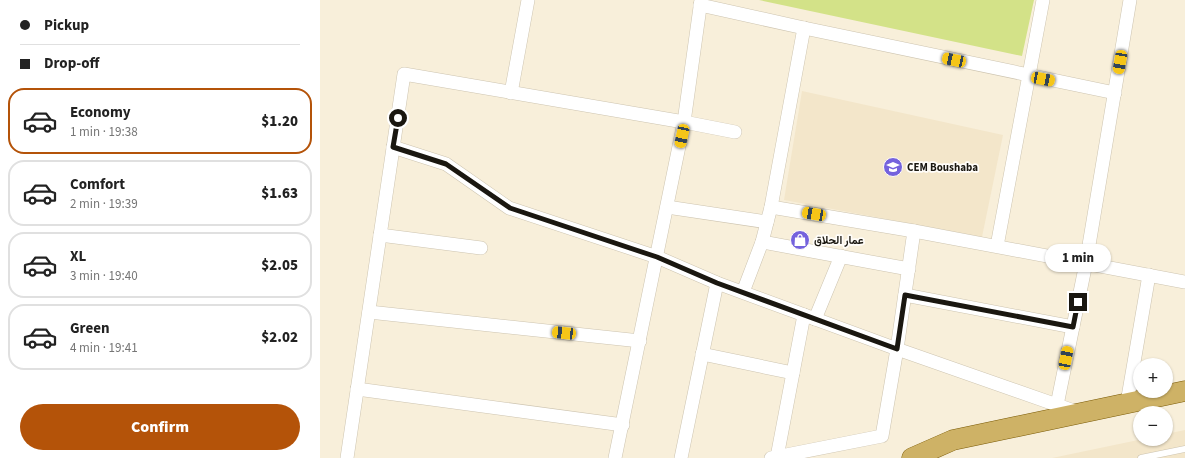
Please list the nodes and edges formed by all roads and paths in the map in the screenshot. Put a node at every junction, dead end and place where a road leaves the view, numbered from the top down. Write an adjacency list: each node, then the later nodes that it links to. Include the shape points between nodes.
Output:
1 (528, 0): 7 (street)
2 (1044, 0): 6 (street)
3 (1130, 0): 8 (street)
4 (701, 2): 5 (street); 9 (street)
5 (804, 28): 6 (street); 13 (street)
6 (1029, 76): 8 (street); 18 (street)
7 (511, 93): 9 (street); 11 (street, via 404,74)
8 (1114, 93): 22 (street)
9 (684, 122): 10 (street); 12 (street)
10 (734, 132)
11 (393, 147): 16 (street); 21 (street, via 446,164 510,208)
12 (667, 207): 14 (street); 21 (street)
13 (771, 207): 14 (street); 15 (street)
14 (767, 222): 17 (street)
15 (914, 232): 18 (street); 23 (street)
16 (380, 235): 19 (street); 29 (street)
17 (762, 242): 20 (street); 27 (street)
18 (996, 246): 22 (street)
19 (481, 248)
20 (841, 256): 23 (street); 30 (street)
21 (657, 257): 26 (street); 32 (street)
22 (1086, 263): 24 (street); 31 (street)
23 (909, 269): 28 (street)
24 (1149, 275): 25 (street); 38 (street)
25 (1185, 282)
26 (717, 283): 27 (street); 34 (street)
27 (743, 292): 30 (street)
28 (905, 295): 31 (street); 33 (street)
29 (369, 312): 32 (street); 36 (street)
30 (810, 317): 33 (street); 35 (street)
31 (1073, 327): 39 (street)
32 (640, 341): 41 (street)
33 (897, 349): 39 (street); 44 (street, via 882,436)
34 (702, 354): 35 (street); 47 (street)
35 (793, 374): 44 (street)
36 (357, 389): 41 (street); 45 (street)
37 (1185, 391): 38 (main road)
38 (1127, 403): 40 (main road)
39 (1057, 405): 40 (street)
40 (1080, 413): 43 (main road, via 953,440)
41 (623, 425): 46 (street)
42 (1185, 449): 48 (lane)
43 (923, 456)
44 (774, 457)
45 (347, 458)
46 (615, 458)
47 (681, 458)
48 (1141, 458)

